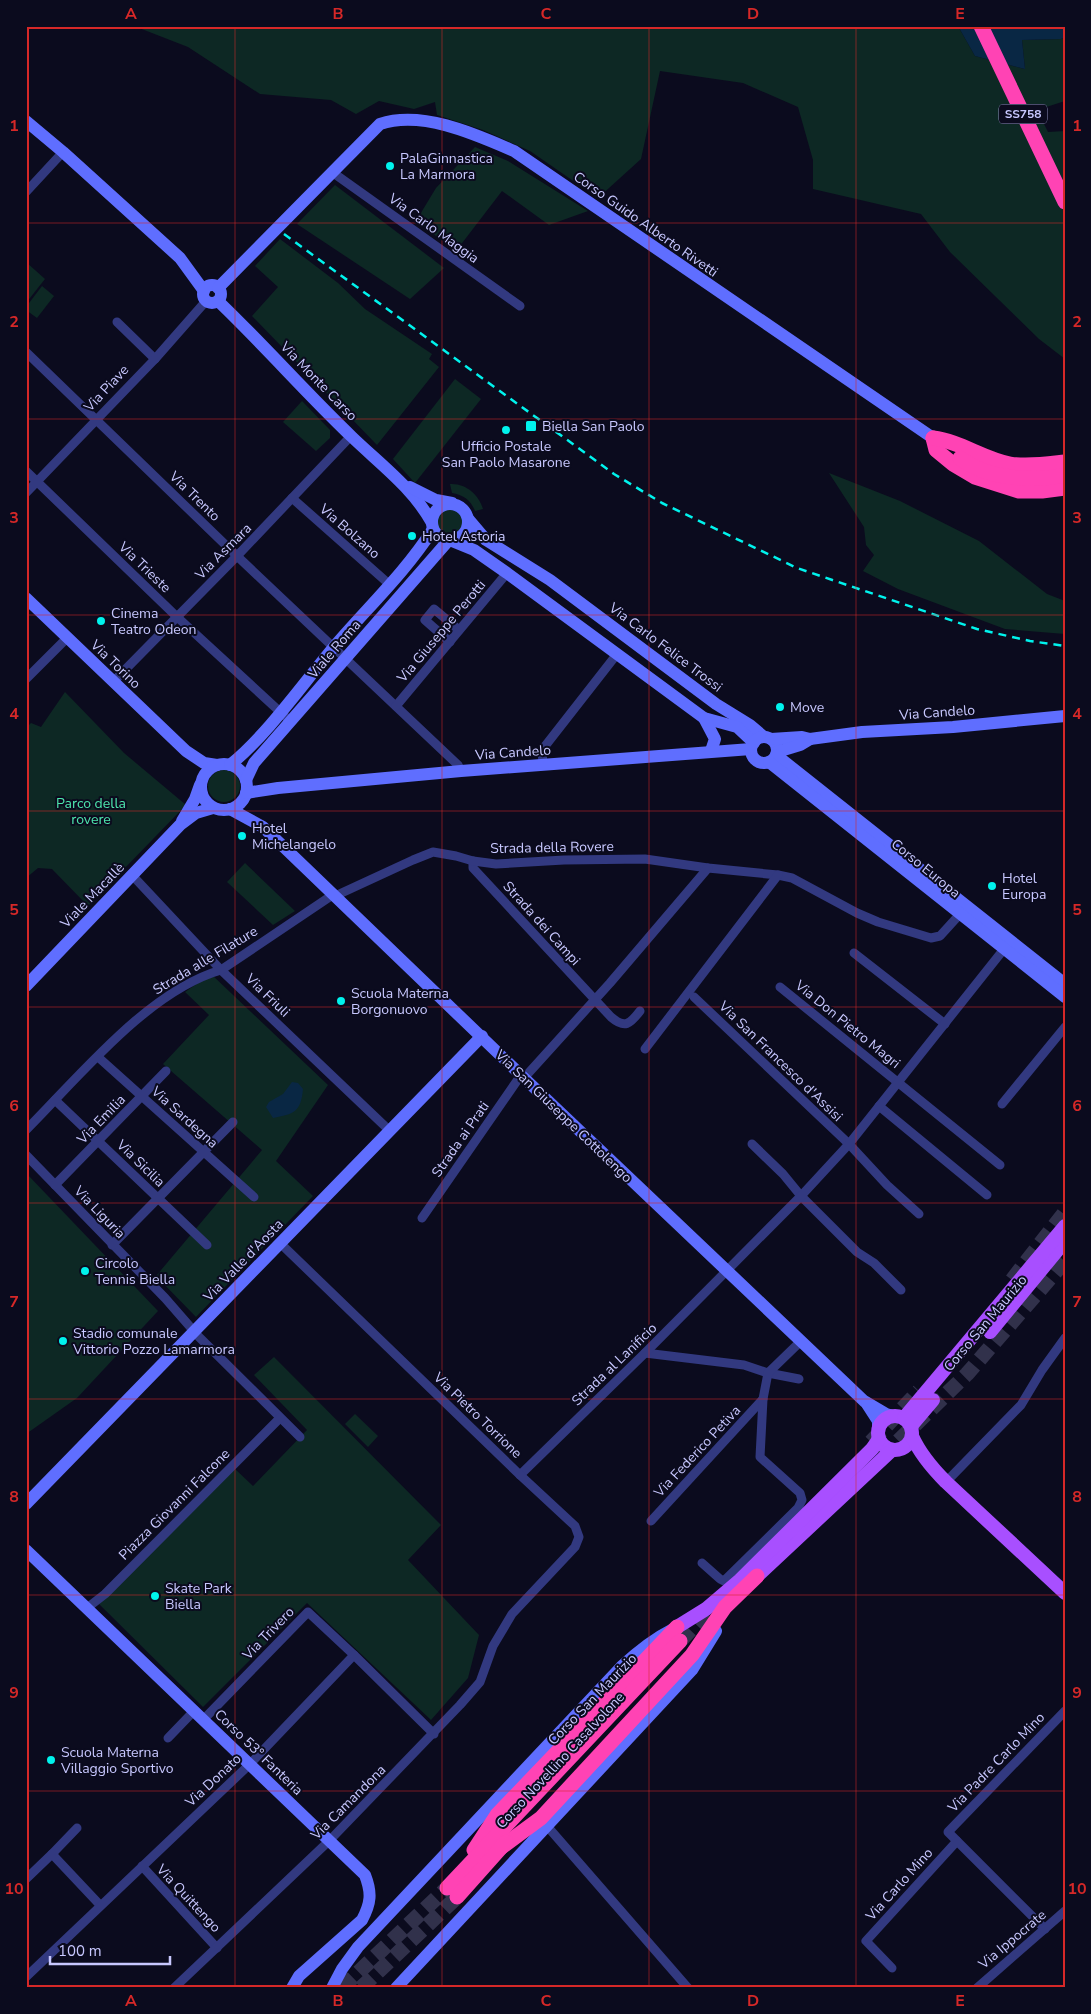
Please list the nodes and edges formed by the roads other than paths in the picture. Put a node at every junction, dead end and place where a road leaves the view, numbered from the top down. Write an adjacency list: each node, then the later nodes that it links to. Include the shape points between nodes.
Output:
1 (981, 26): 6 (highway, SS758)
2 (26, 121): 3 (street, Via Monte Carso)
3 (63, 152): 5 (street); 7 (street, Via Monte Carso, via 180,258)
4 (332, 172): 7 (street, Via Piave); 8 (street, Via Carlo Maggia); 14 (street, Corso Guido Alberto Rivetti, via 380,124 393,120 417,120 450,127 514,151)
5 (26, 192)
6 (1065, 202)
7 (212, 293): 11 (street, Via Piave); 13 (street, Via Monte Carso)
8 (520, 306)
9 (117, 322): 11 (street)
10 (26, 352): 12 (street, Via Trento)
11 (155, 359): 12 (street, Via Piave)
12 (97, 420): 19 (street, Via Piave); 27 (street, Via Trento)
13 (351, 436): 18 (street, Via Monte Carso); 22 (street, Via Asmara)
14 (933, 438): 15 (highway, via 947,440 1011,464); 17 (highway, via 964,461 985,470 1031,479); 20 (highway, via 936,450 975,478 1019,491)
15 (1065, 462)
16 (26, 471): 19 (street, Via Trieste)
17 (1065, 475)
18 (399, 481): 23 (street, Via Monte Carso, via 422,494); 25 (street, Via Monte Carso, via 418,501)
19 (37, 482): 21 (street, Via Piave); 31 (street, Via Trieste)
20 (1065, 488)
21 (26, 493)
22 (292, 498): 27 (street, Via Asmara); 29 (street, Via Bolzano)
23 (454, 504): 24 (street, via 464,510); 25 (street, via 438,508 434,513)
24 (469, 520): 26 (street, via 465,534); 45 (street, Via Carlo Felice Trossi, via 486,540 550,580 716,704 750,725)
25 (433, 526): 26 (street, via 439,537); 29 (street, Viale Roma, via 420,550)
26 (450, 541): 28 (street, via 474,550); 37 (street, Viale Roma)
27 (237, 556): 31 (street, Via Asmara); 35 (street, Via Trento)
28 (507, 573): 32 (street, Via Giuseppe Perotti); 36 (street)
29 (389, 584): 35 (street, Viale Roma)
30 (26, 598): 33 (street, Via Torino)
31 (176, 616): 39 (street, Via Asmara); 41 (street, Via Trieste)
32 (459, 630): 34 (street, Via Giuseppe Perotti); 34 (street, via 434,609 425,620)
33 (67, 638): 38 (street); 39 (street, Via Torino)
34 (450, 642): 40 (street, Via Giuseppe Perotti)
35 (334, 647): 37 (street, Via Trento); 41 (street, Viale Roma)
36 (617, 654): 43 (street); 50 (street, via 542,750)
37 (345, 659): 40 (street, Via Trento); 44 (street, Viale Roma)
38 (26, 679)
39 (112, 682): 47 (street, Via Torino)
40 (396, 706): 52 (street, Via Trento)
41 (280, 712): 44 (street, Via Trieste); 51 (street, Viale Roma, via 249,748)
42 (1065, 716): 46 (street, Via Candelo, via 862,732)
43 (704, 718): 45 (street, via 737,727); 48 (street, via 715,739)
44 (290, 721): 55 (street, Viale Roma, via 254,763)
45 (760, 742): 46 (street, Via Candelo, via 802,737); 48 (street, Via Candelo); 49 (street, via 776,744); 49 (street, via 755,759 761,762)
46 (806, 742): 49 (street, Via Candelo); 53 (street, via 796,757)
47 (186, 751): 51 (street, Via Torino, via 204,763); 54 (street, Via Torino)
48 (711, 751): 50 (street, Via Candelo)
49 (774, 756): 53 (street, Corso Europa); 65 (street, Corso Europa)
50 (543, 764): 52 (street, Via Candelo)
51 (223, 765): 54 (street, via 205,773); 55 (street, via 236,768)
52 (461, 771): 55 (street, Via Candelo, via 278,788)
53 (797, 771): 69 (street, Corso Europa)
54 (201, 782): 56 (street, via 203,798); 58 (street, Viale Macallè)
55 (246, 788): 57 (street, via 236,806); 59 (street, Via San Giuseppe Cottolengo)
56 (213, 808): 57 (street); 58 (street, Viale Macallè, via 196,813)
57 (230, 809): 59 (street, Via San Giuseppe Cottolengo)
58 (180, 825): 62 (street, Viale Macallè)
59 (263, 827): 64 (street, Via San Giuseppe Cottolengo)
60 (473, 862): 61 (street, Strada della Rovere, via 645,859); 64 (street, Strada della Rovere, via 433,852); 74 (street, Strada dei Campi, via 473,868)
61 (708, 868): 63 (street, Strada della Rovere); 74 (street)
62 (132, 875): 68 (street, Via Friuli); 70 (street, Viale Macallè)
63 (778, 875): 65 (street, Strada della Rovere, via 792,878 878,922 930,938 940,936); 79 (street)
64 (335, 895): 68 (street, Strada alle Filature); 78 (street, Via San Giuseppe Cottolengo)
65 (960, 914): 66 (street, Corso Europa)
66 (1004, 949): 73 (street, Corso Europa); 76 (street, Strada al Lanificio)
67 (854, 953): 76 (street)
68 (221, 970): 80 (street, Strada alle Filature, via 204,975 158,1004 120,1034); 90 (street, Via Friuli)
69 (1065, 984)
70 (26, 986)
71 (780, 987): 83 (street, Via Don Pietro Magri)
72 (694, 997): 93 (street, Via San Francesco d'Assisi)
73 (1065, 997)
74 (594, 1000): 75 (street, Strada dei Campi, via 619,1024 633,1020); 82 (street)
75 (640, 1011)
76 (945, 1024): 83 (street, Strada al Lanificio)
77 (1065, 1027): 86 (street)
78 (482, 1036): 82 (street, Via San Giuseppe Cottolengo); 90 (street, Via Valle d'Aosta)
79 (645, 1050)
80 (98, 1057): 84 (street, Via Sardegna); 85 (street, Strada alle Filature)
81 (166, 1071): 84 (street, Via Emilia)
82 (522, 1076): 103 (street, Strada ai Prati); 109 (street, Via San Giuseppe Cottolengo)
83 (898, 1083): 87 (street, Strada al Lanificio); 96 (street, Via Don Pietro Magri)
84 (142, 1096): 91 (street, Via Emilia); 94 (street, Via Sardegna)
85 (55, 1100): 89 (street, Strada alle Filature); 91 (street, Via Sicilia)
86 (1002, 1104)
87 (879, 1106): 93 (street, Strada al Lanificio); 98 (street)
88 (233, 1122): 94 (street)
89 (26, 1130)
90 (390, 1131): 107 (street, Via Valle d'Aosta)
91 (99, 1142): 97 (street, Via Emilia); 101 (street, Via Sicilia)
92 (752, 1144): 99 (street)
93 (849, 1144): 99 (street, Strada al Lanificio); 102 (street, Via San Francesco d'Assisi)
94 (204, 1152): 100 (street, Via Sardegna); 101 (street)
95 (26, 1155): 97 (street, Via Liguria)
96 (1000, 1165)
97 (55, 1185): 106 (street, Via Liguria)
98 (987, 1195)
99 (801, 1196): 109 (street, Strada al Lanificio); 110 (street)
100 (254, 1197)
101 (158, 1198): 106 (street); 108 (street, Via Sicilia)
102 (919, 1214)
103 (422, 1218)
104 (1065, 1226): 120 (main road, Corso San Maurizio)
105 (1065, 1242): 120 (main road, Corso San Maurizio)
106 (112, 1244): 111 (street, Via Liguria)
107 (280, 1244): 111 (street, Via Valle d'Aosta); 125 (street, Via Pietro Torrione)
108 (207, 1245)
109 (728, 1271): 112 (street, Via San Giuseppe Cottolengo); 114 (street, Strada al Lanificio)
110 (901, 1290)
111 (194, 1332): 119 (street); 127 (street, Via Valle d'Aosta)
112 (801, 1341): 115 (street); 118 (street, Via San Giuseppe Cottolengo)
113 (1064, 1342): 126 (street, via 1021,1404)
114 (645, 1353): 115 (street, via 744,1365); 125 (street, Strada al Lanificio)
115 (768, 1374): 116 (street); 117 (street, Via Federico Petiva)
116 (799, 1379)
117 (763, 1399): 128 (street, Via Federico Petiva); 130 (street, Via Federico Petiva, via 760,1458 800,1493 802,1500 798,1508 724,1581)
118 (867, 1404): 120 (street, Via San Giuseppe Cottolengo); 121 (street, Via San Giuseppe Cottolengo, via 878,1421)
119 (280, 1418): 122 (street); 133 (street, Piazza Giovanni Falcone, via 106,1594)
120 (905, 1424): 121 (main road, via 884,1420); 123 (main road, via 908,1445); 124 (main road)
121 (879, 1434): 123 (main road, via 884,1446); 135 (main road, Corso San Maurizio, via 872,1449 740,1580 706,1608)
122 (300, 1437)
123 (896, 1450): 124 (main road, via 911,1453); 131 (main road)
124 (930, 1465): 126 (main road)
125 (520, 1475): 134 (street, Via Pietro Torrione, via 575,1526 579,1537 575,1547)
126 (946, 1482): 132 (main road)
127 (26, 1504)
128 (651, 1521)
129 (26, 1550): 133 (street, Corso 53° Fanteria)
130 (702, 1563)
131 (757, 1576): 142 (street, via 750,1589 722,1618 692,1670); 146 (highway, via 725,1607 692,1655 541,1818)
132 (1065, 1593)
133 (87, 1608): 138 (street, Corso 53° Fanteria)
134 (512, 1614): 139 (street, Via Camandona, via 493,1646 480,1682)
135 (682, 1638): 146 (highway, Corso Novellino Casalvolone); 146 (highway, Corso Novellino Casalvolone, via 470,1863 452,1892); 158 (street, Corso San Maurizio, via 658,1636 620,1667 358,1947)
136 (354, 1655): 138 (street, Via Trivero, via 308,1612); 139 (street); 141 (street, Via Donato)
137 (1065, 1711): 145 (street, Via Padre Carlo Mino, via 948,1832)
138 (199, 1716): 140 (street, Via Trivero); 141 (street, Corso 53° Fanteria)
139 (434, 1734): 144 (street, Via Camandona)
140 (168, 1738)
141 (250, 1764): 144 (street, Corso 53° Fanteria); 148 (street, Via Donato)
142 (547, 1826): 159 (street); 160 (street)
143 (77, 1828): 147 (street)
144 (330, 1840): 153 (street, Via Camandona); 157 (street, Corso 53° Fanteria, via 365,1875 370,1888 367,1910 362,1920 299,1976)
145 (957, 1841): 152 (street); 154 (street, Via Carlo Mino, via 866,1941)
146 (499, 1850)
147 (52, 1854): 149 (street); 150 (street)
148 (142, 1866): 150 (street, Via Donato); 153 (street, Via Quittengo)
149 (26, 1879)
150 (100, 1905): 155 (street, Via Donato)
151 (1064, 1914): 152 (street, Via Ippocrate)
152 (1045, 1929): 161 (street, Via Ippocrate)
153 (217, 1948): 156 (street, Via Camandona)
154 (892, 1968)
155 (26, 1977)
156 (174, 1988)
157 (292, 1988)
158 (332, 1988)
159 (396, 1988)
160 (688, 1988)
161 (977, 1988)

